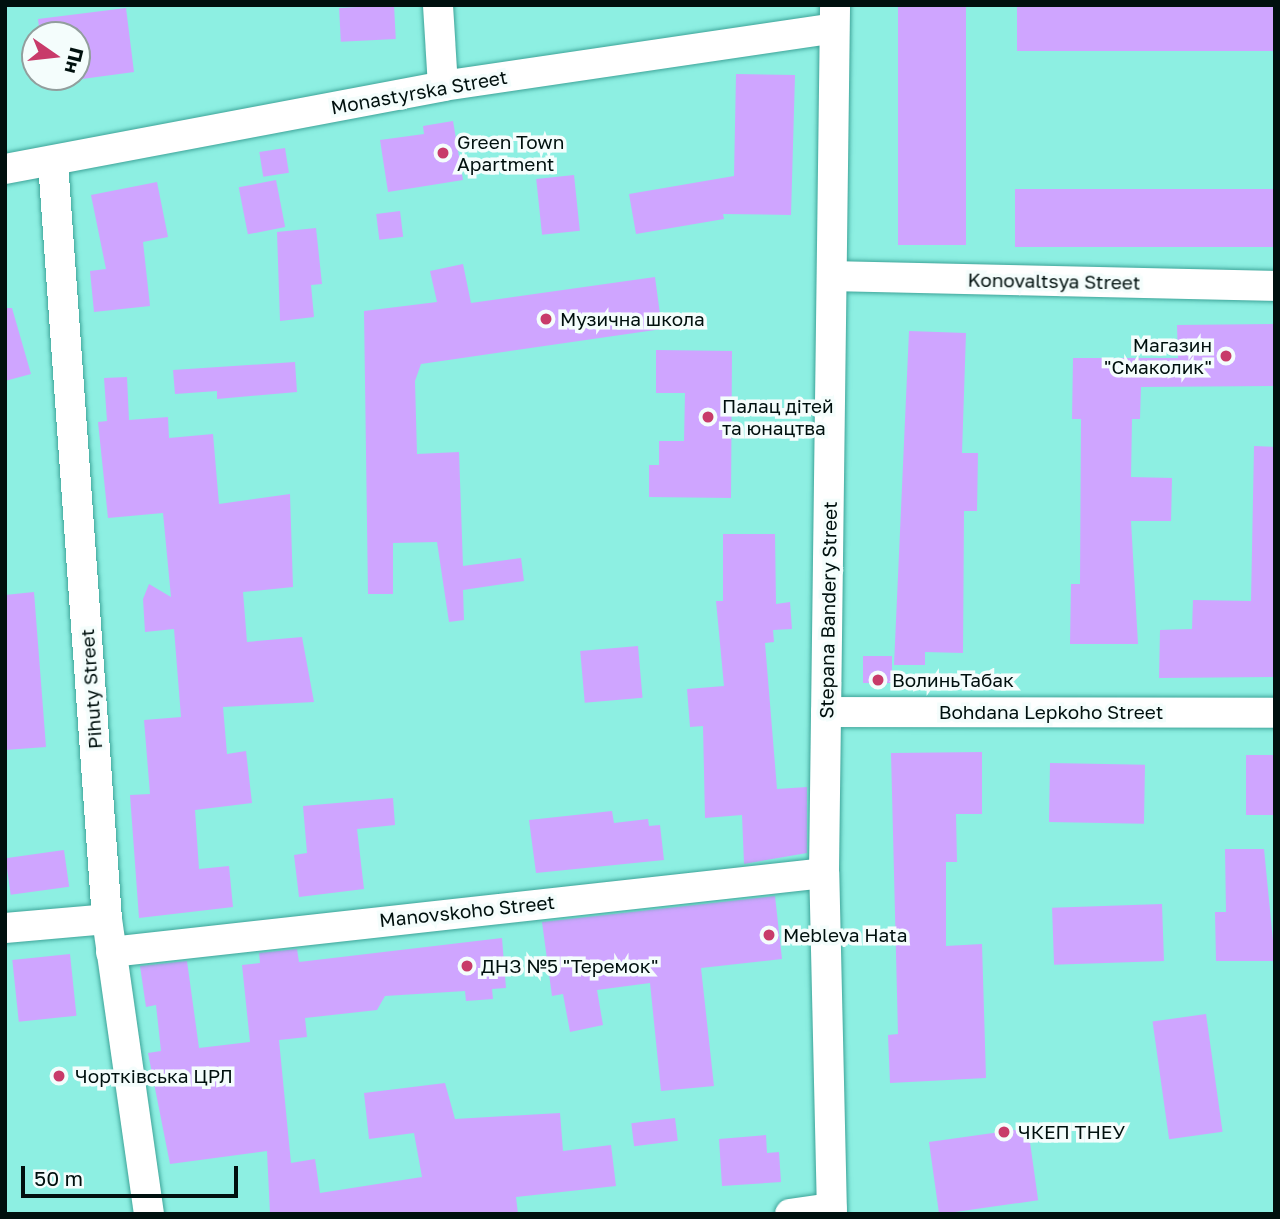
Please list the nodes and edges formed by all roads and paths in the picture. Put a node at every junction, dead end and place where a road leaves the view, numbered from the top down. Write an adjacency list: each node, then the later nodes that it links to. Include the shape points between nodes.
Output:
1 (438, 5): 3 (street)
2 (834, 17): 3 (street, Monastyrska Street); 6 (street, Stepana Bandery Street)
3 (443, 86): 4 (street, Monastyrska Street)
4 (53, 162): 5 (street, Monastyrska Street); 11 (street, Pihuty Street)
5 (5, 169)
6 (833, 276): 7 (street, Konovaltsya Street); 8 (street, Stepana Bandery Street)
7 (1275, 286)
8 (826, 712): 9 (street, Bohdana Lepkoho Street); 10 (street, Stepana Bandery Street)
9 (1275, 713)
10 (824, 873): 13 (street, Manovskoho Street); 14 (street, Stepana Bandery Street)
11 (107, 919): 12 (street); 13 (street, Pihuty Street)
12 (5, 928)
13 (111, 952): 15 (street, Pihuty Street)
14 (832, 1211): 16 (street)
15 (149, 1214)
16 (790, 1214)

